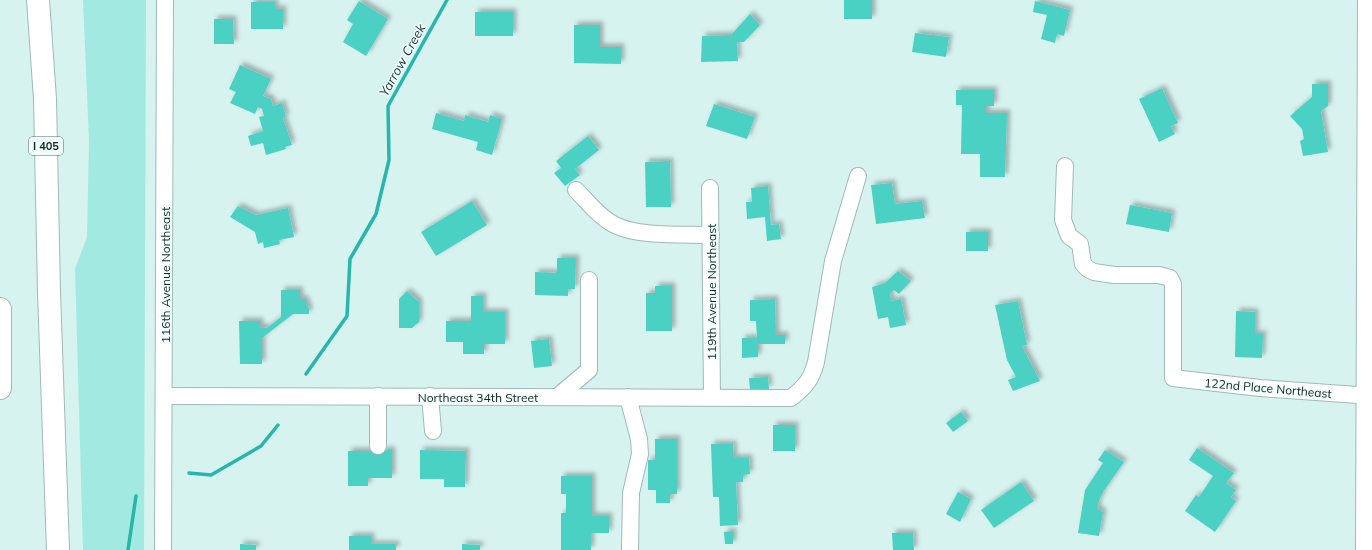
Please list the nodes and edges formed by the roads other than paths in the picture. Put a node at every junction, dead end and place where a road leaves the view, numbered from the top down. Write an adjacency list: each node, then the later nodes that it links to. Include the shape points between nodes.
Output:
1 (38, 0): 11 (highway, I 405, via 45,99)
2 (165, 0): 14 (street, 116th Avenue Northeast)
3 (1368, 3): 4 (street)
4 (1369, 163): 17 (street)
5 (1065, 166): 17 (street, 122nd Place Northeast, via 1063,220 1069,236 1080,244 1083,264 1094,272 1114,275 1159,275 1170,278 1173,284 1173,378)
6 (858, 176): 20 (street, Northeast 34th Street, via 833,261 812,376 791,398)
7 (710, 188): 9 (street, 119th Avenue Northeast)
8 (576, 190): 9 (street, via 604,218 623,229)
9 (710, 235): 20 (street, 119th Avenue Northeast)
10 (589, 280): 18 (street, via 589,370)
11 (49, 292): 23 (highway, I 405, via 43,364); 24 (highway)
12 (0, 309): 13 (highway)
13 (0, 388)
14 (164, 396): 15 (street, Northeast 34th Street); 25 (street, 116th Avenue Northeast)
15 (378, 396): 16 (street, Northeast 34th Street); 22 (street)
16 (430, 396): 18 (street, Northeast 34th Street); 21 (street)
17 (1368, 396): 27 (street)
18 (557, 397): 19 (street, Northeast 34th Street)
19 (628, 397): 20 (street, Northeast 34th Street); 26 (street, via 639,439 640,454 632,494)
20 (712, 397)
21 (433, 431)
22 (378, 446)
23 (43, 550)
24 (58, 550)
25 (163, 550)
26 (630, 550)
27 (1364, 550)

